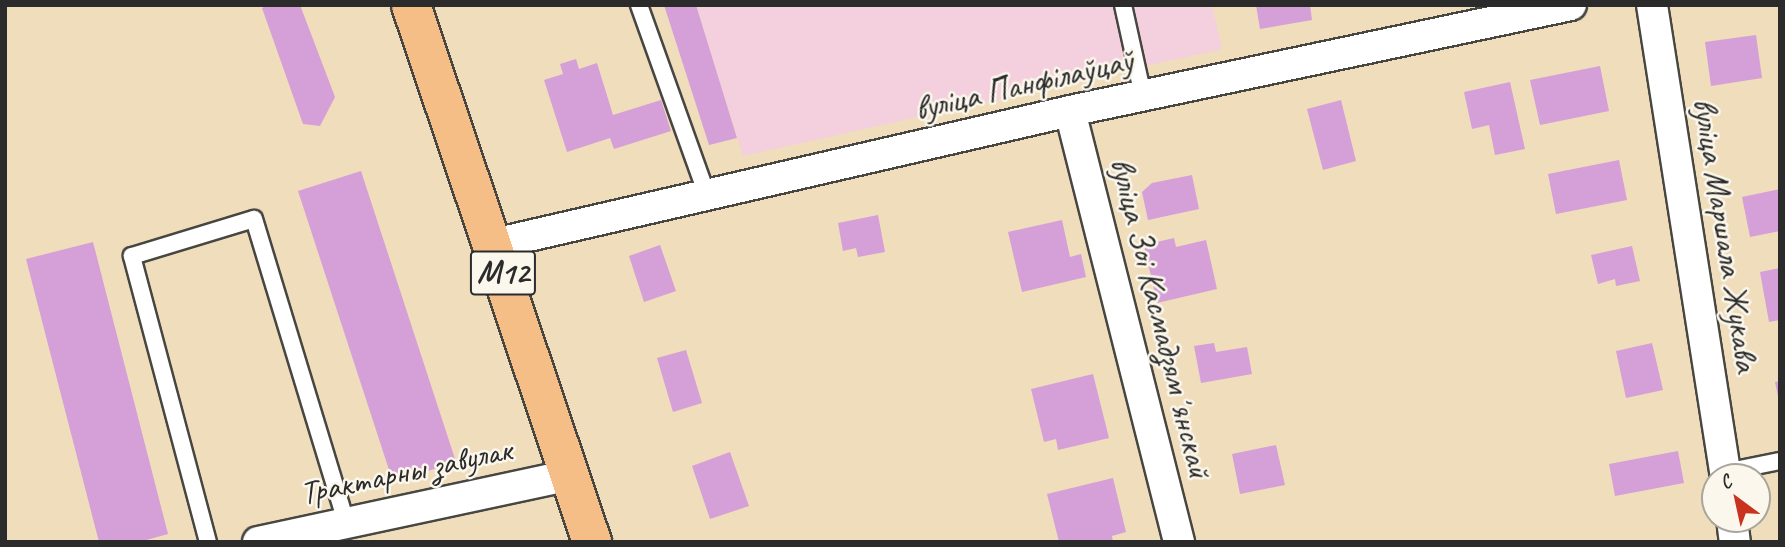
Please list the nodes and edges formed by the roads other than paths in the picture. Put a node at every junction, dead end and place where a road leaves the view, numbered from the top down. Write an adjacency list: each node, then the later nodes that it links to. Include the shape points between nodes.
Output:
1 (411, 5): 9 (main road, М12)
2 (639, 5): 8 (lane)
3 (1123, 5): 6 (lane)
4 (1571, 5): 6 (street, вуліца Панфілаўцаў)
5 (1652, 5): 10 (street, вуліца Маршала Жукава)
6 (1143, 96): 7 (street, вуліца Панфілаўцаў)
7 (1070, 111): 8 (street, вуліца Панфілаўцаў); 16 (street, вуліца Зоі Касмадзямʼянскай)
8 (707, 195): 9 (street, вуліца Панфілаўцаў)
9 (494, 244): 11 (main road, М12)
10 (1724, 463)
11 (570, 475): 12 (street, Трактарны завулак); 15 (main road, М12)
12 (346, 522): 13 (lane, via 254,219 132,256); 14 (street, Трактарны завулак)
13 (208, 542)
14 (258, 542)
15 (592, 542)
16 (1179, 542)

